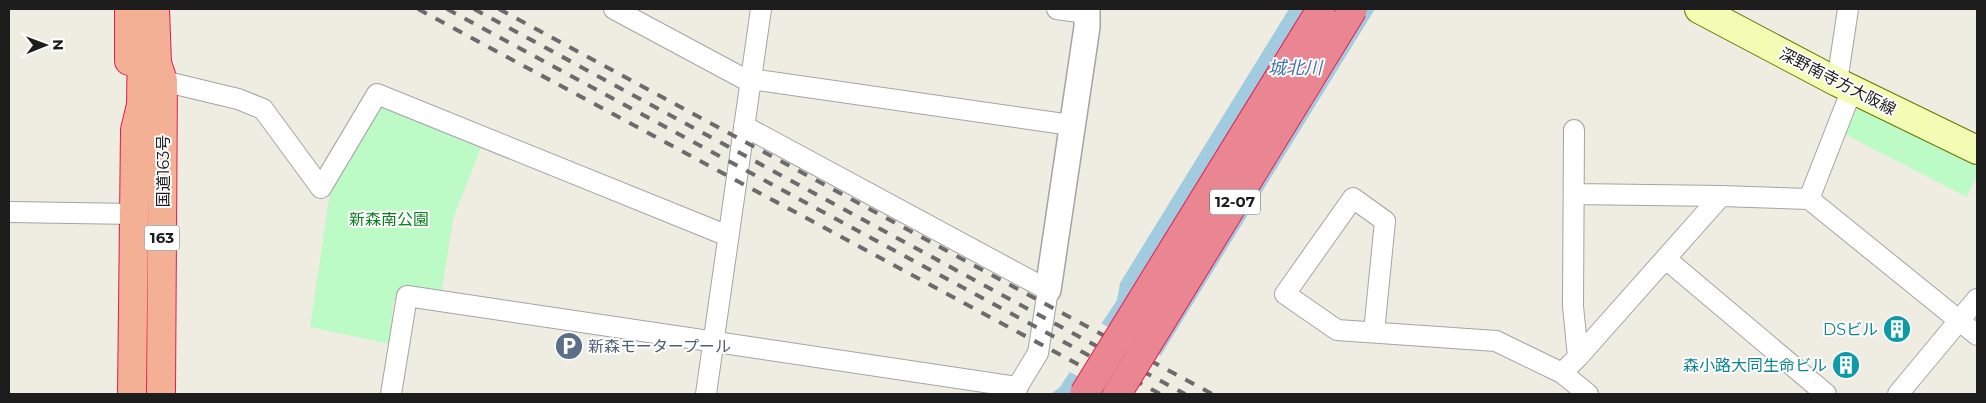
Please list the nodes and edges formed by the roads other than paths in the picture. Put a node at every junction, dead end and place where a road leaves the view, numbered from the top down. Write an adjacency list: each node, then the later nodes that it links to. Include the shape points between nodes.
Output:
1 (129, 9): 18 (highway, 163, via 128,106)
2 (142, 9): 18 (highway, 国道163号 / 163, via 141,105)
3 (155, 9): 13 (highway, 国道163号 / 163, via 157,63)
4 (170, 9): 13 (highway, 163, via 169,63)
5 (614, 9): 14 (street)
6 (761, 9): 14 (street)
7 (1057, 9): 11 (street)
8 (1321, 9): 41 (highway, bridge)
9 (1353, 9): 42 (highway, 12-07, bridge)
10 (1848, 9): 15 (street)
11 (1086, 11): 16 (street, via 1087,27)
12 (1713, 12): 15 (main road, 深野南寺方大阪線)
13 (163, 81): 26 (street, via 238,99 263,109 321,188 377,94); 38 (highway, 国道163号 / 163)
14 (750, 82): 16 (street, via 757,80); 17 (street)
15 (1845, 86): 20 (main road, 深野南寺方大阪線); 23 (street)
16 (1071, 125): 28 (street)
17 (744, 126): 26 (street); 28 (street)
18 (135, 130): 25 (highway, 国道163号 / 163)
19 (1574, 130): 21 (street)
20 (1977, 150)
21 (1575, 194): 22 (street); 34 (street, via 1573,306)
22 (1721, 196): 23 (street); 27 (street)
23 (1809, 199): 30 (street)
24 (9, 212): 25 (street)
25 (135, 214): 37 (highway, 国道163号 / 163)
26 (728, 236): 33 (street)
27 (1666, 259): 34 (street); 44 (street)
28 (1048, 290): 36 (street, via 1038,353)
29 (1977, 299): 30 (street)
30 (1959, 321): 32 (street); 45 (street)
31 (1374, 332): 31 (street, via 1337,330 1285,294 1353,198 1385,221); 35 (street, via 1496,341)
32 (1977, 336)
33 (713, 343): 36 (street); 39 (street, via 407,296); 40 (street)
34 (1578, 357): 35 (street)
35 (1562, 373): 43 (street)
36 (1016, 391)
37 (132, 394)
38 (161, 394)
39 (391, 394)
40 (706, 394)
41 (1084, 394)
42 (1117, 394)
43 (1588, 394)
44 (1826, 394)
45 (1898, 394)

